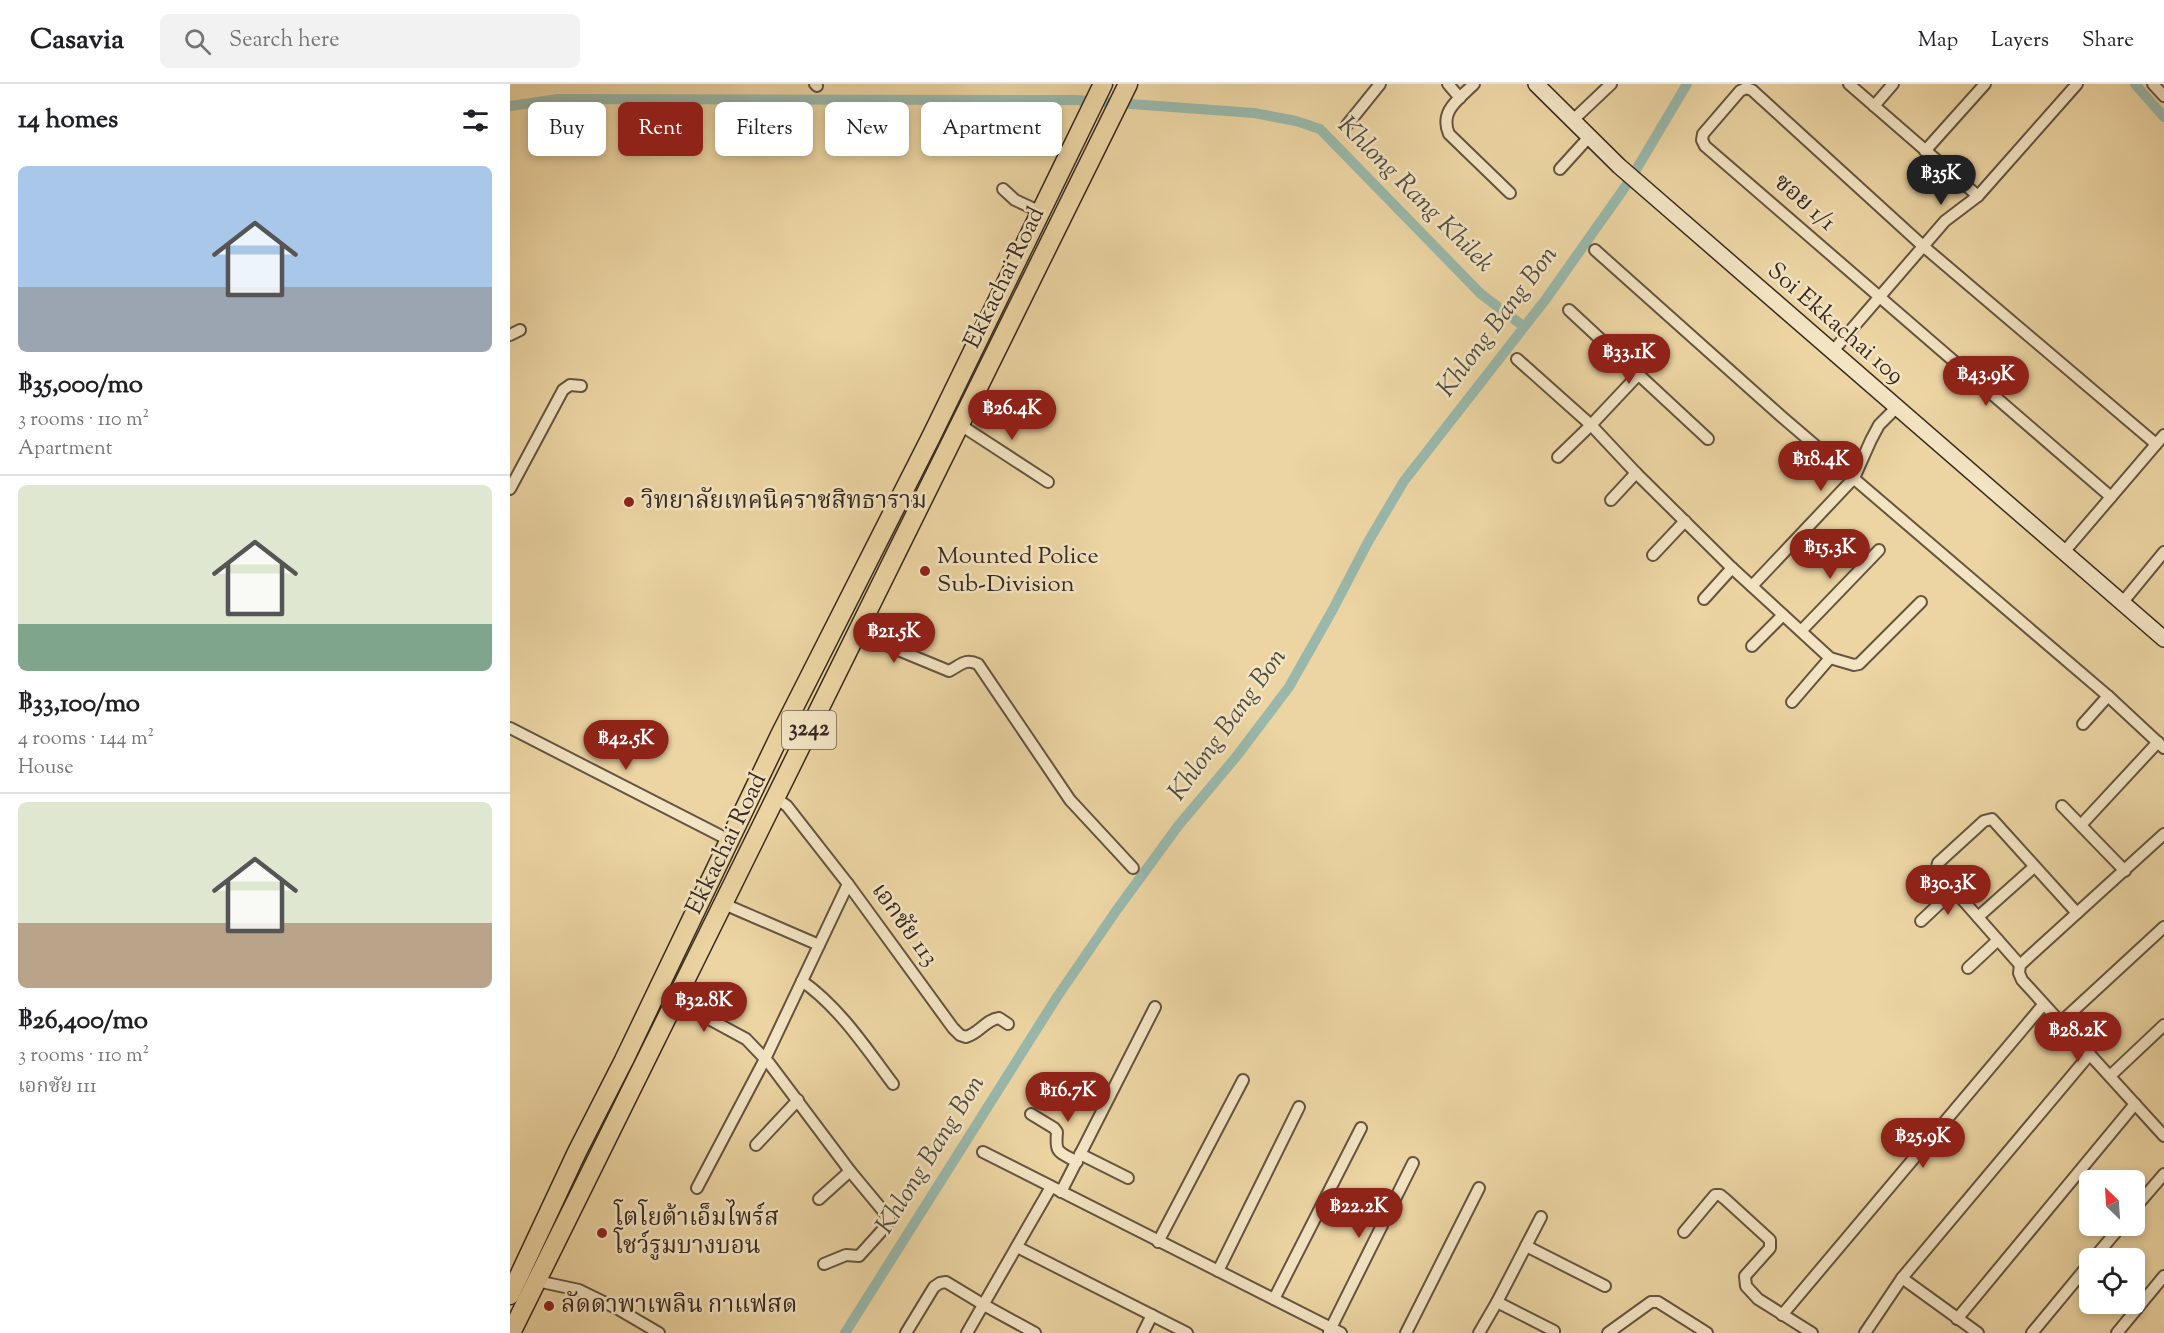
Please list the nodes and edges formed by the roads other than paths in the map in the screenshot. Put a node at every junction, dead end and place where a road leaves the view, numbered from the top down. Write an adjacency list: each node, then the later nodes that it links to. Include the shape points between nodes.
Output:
1 (1103, 84): 22 (main road, Ekkachai Road / 3242)
2 (1380, 84): 15 (street)
3 (1448, 84): 12 (street)
4 (1474, 84): 12 (street)
5 (1536, 84): 14 (street, Soi Ekkachai 109)
6 (1611, 84): 14 (street)
7 (1849, 84): 13 (street)
8 (1893, 84): 13 (street)
9 (1985, 84): 17 (street)
10 (2077, 84): 21 (street)
11 (1126, 88): 32 (main road, Ekkachai Road / 3242)
12 (1460, 98): 20 (street, via 1448,110 1449,134)
13 (1874, 106): 17 (street)
14 (1573, 120): 16 (street, Soi Ekkachai 109)
15 (1347, 125)
16 (1589, 137): 18 (street); 27 (street, Soi Ekkachai 109)
17 (1925, 151): 21 (street)
18 (1560, 169)
19 (1003, 189): 22 (street, via 1015,200)
20 (1510, 193)
21 (1978, 196): 23 (street, via 1945,221)
22 (1041, 212): 69 (main road, Ekkachai Road / 3242)
23 (1923, 246): 25 (street); 25 (street, ซอย 1/1, via 1752,90 1740,91 1703,134 1702,141); 36 (street)
24 (1595, 249): 39 (street)
25 (1879, 296): 27 (street); 42 (street, ซอย 1/1)
26 (1569, 310): 29 (street)
27 (1832, 352): 31 (street, Soi Ekkachai 109)
28 (1517, 359): 33 (street)
29 (1639, 374): 33 (street); 35 (street)
30 (581, 386): 41 (street, via 570,385 564,390)
31 (1896, 408): 39 (street, via 1879,425); 46 (street, Soi Ekkachai 109)
32 (960, 424): 40 (street); 56 (main road, Ekkachai Road / 3242)
33 (1592, 425): 37 (street); 38 (street)
34 (2164, 435): 36 (street)
35 (1708, 440)
36 (2156, 444): 42 (street)
37 (1558, 457)
38 (1636, 473): 43 (street); 44 (street)
39 (1854, 478): 50 (street); 60 (street)
40 (1048, 482)
41 (510, 489)
42 (2111, 497): 46 (street)
43 (1611, 500)
44 (1685, 522): 48 (street); 49 (street)
45 (1879, 550): 55 (street)
46 (2064, 552): 53 (street, Soi Ekkachai 109)
47 (2164, 552): 53 (street)
48 (1653, 555)
49 (1732, 568): 50 (street); 51 (street)
50 (1752, 586): 54 (street)
51 (1704, 599)
52 (1921, 602): 59 (street, via 1859,664)
53 (2122, 603): 57 (street, Soi Ekkachai 109)
54 (1783, 615): 55 (street); 58 (street)
55 (1802, 630): 59 (street)
56 (857, 633): 65 (main road, Ekkachai Road / 3242); 71 (street, via 949,670 963,661 978,664 1070,800)
57 (2164, 639)
58 (1752, 646)
59 (1830, 657): 61 (street)
60 (2108, 696): 62 (street); 64 (street)
61 (1792, 702)
62 (2083, 724)
63 (510, 728): 69 (street)
64 (2161, 745): 67 (street)
65 (776, 798): 73 (street, เอกชัย 113, via 787,806); 75 (main road, Ekkachai Road / 3242)
66 (2062, 806): 67 (street)
67 (2081, 825): 72 (street)
68 (2164, 834): 72 (street)
69 (729, 840): 129 (main road, Ekkachai Road / 3242)
70 (2034, 867): 74 (street, via 1992,819 1984,820 1938,863); 76 (street); 77 (street)
71 (1133, 868)
72 (2125, 871): 76 (street)
73 (848, 884): 81 (street); 89 (street, เอกชัย 113, via 960,1035 973,1035 993,1019)
74 (1954, 890): 77 (street); 78 (street)
75 (724, 904): 81 (street); 85 (main road, Ekkachai Road / 3242)
76 (2077, 913): 82 (street)
77 (1978, 917): 80 (street)
78 (1921, 921)
79 (2164, 927): 88 (street)
80 (1998, 940): 82 (street); 83 (street)
81 (819, 945): 84 (street)
82 (2020, 965): 86 (street, via 2022,980)
83 (1968, 968)
84 (802, 981): 92 (street); 95 (street, via 847,1024)
85 (676, 1002): 92 (street, via 746,1039); 127 (main road, Ekkachai Road / 3242)
86 (2043, 1005): 88 (street); 134 (street)
87 (1155, 1007): 104 (street)
88 (2061, 1022): 91 (street)
89 (1008, 1024)
90 (2164, 1025): 93 (street)
91 (2090, 1054): 93 (street); 126 (street)
92 (765, 1059): 96 (street); 110 (street)
93 (2110, 1076): 97 (street)
94 (1243, 1080): 118 (street)
95 (894, 1084)
96 (798, 1100): 102 (street); 106 (street)
97 (2135, 1104): 101 (street); 135 (street)
98 (1299, 1107): 123 (street)
99 (1030, 1114): 104 (street, via 1054,1128 1057,1149)
100 (1361, 1128): 130 (street)
101 (2162, 1129)
102 (756, 1145)
103 (982, 1152): 109 (street)
104 (1078, 1158): 108 (street); 112 (street)
105 (1413, 1163): 136 (street)
106 (850, 1172): 114 (street); 122 (street, via 889,1218 859,1256 846,1255)
107 (2164, 1174): 113 (street)
108 (1128, 1178)
109 (1051, 1187): 112 (street); 120 (street)
110 (697, 1188)
111 (1479, 1188): 145 (street)
112 (1061, 1192): 118 (street)
113 (2145, 1196)
114 (819, 1199)
115 (1541, 1216): 119 (street)
116 (1684, 1232): 134 (street, via 1715,1195 1725,1199 1770,1240 1772,1246 1744,1281 1758,1299)
117 (2113, 1236): 121 (street)
118 (1158, 1242): 123 (street)
119 (1526, 1246): 128 (street); 131 (street)
120 (1017, 1247): 132 (street); 133 (street)
121 (2102, 1248)
122 (824, 1264)
123 (1218, 1271): 130 (street)
124 (2079, 1276): 152 (street)
125 (2164, 1276): 153 (street)
126 (1902, 1278): 135 (street); 150 (street)
127 (537, 1281): 138 (main road, Ekkachai Road / 3242); 139 (street, via 579,1290)
128 (1605, 1286)
129 (510, 1295)
130 (1275, 1299): 136 (street)
131 (1497, 1302): 137 (street); 146 (street)
132 (984, 1305): 140 (street, via 946,1282 940,1283); 141 (street); 142 (street)
133 (1152, 1315): 143 (street); 144 (street)
134 (1782, 1315): 149 (street)
135 (1957, 1319): 151 (street)
136 (1334, 1331)
137 (1554, 1331)
138 (511, 1333)
139 (659, 1333)
140 (906, 1333)
141 (968, 1333)
142 (1035, 1333)
143 (1143, 1333)
144 (1187, 1333)
145 (1406, 1333)
146 (1479, 1333)
147 (1608, 1333): 148 (street, via 1651,1302 1658,1302)
148 (1707, 1333)
149 (1812, 1333)
150 (1865, 1333)
151 (1978, 1333)
152 (2032, 1333)
153 (2117, 1333)

